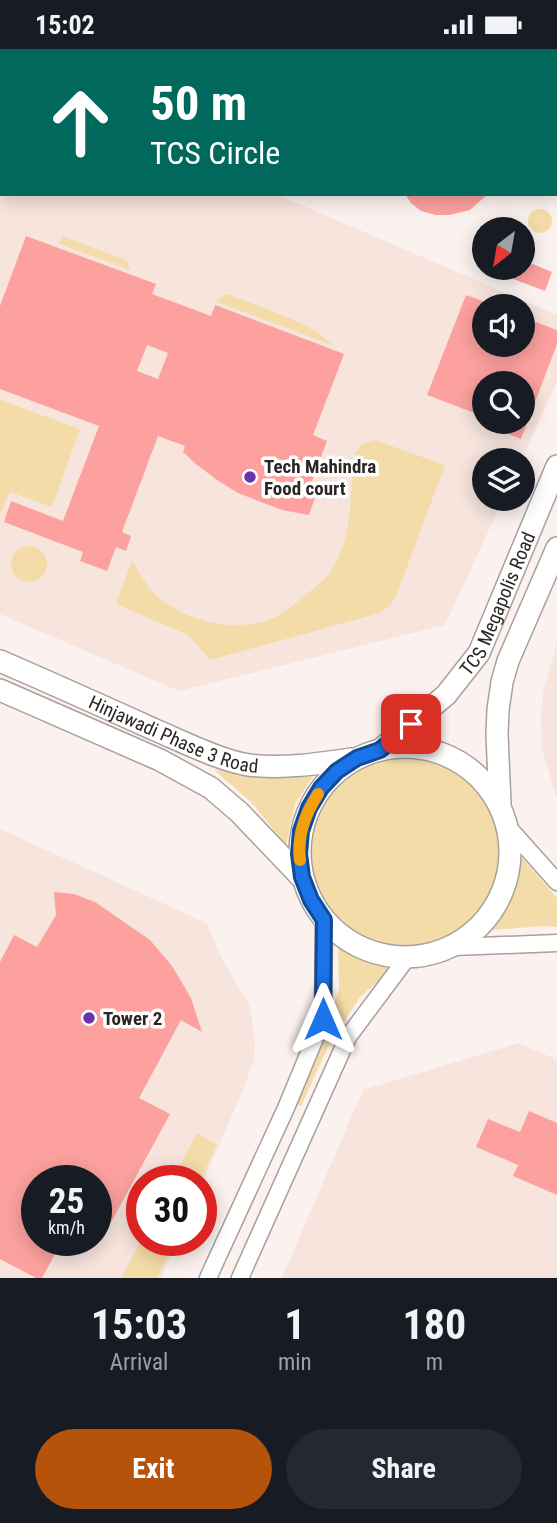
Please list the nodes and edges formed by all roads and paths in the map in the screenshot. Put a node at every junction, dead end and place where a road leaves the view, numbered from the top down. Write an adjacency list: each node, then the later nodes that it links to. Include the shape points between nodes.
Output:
1 (557, 466): 5 (main road, TCS Megapolis Road, via 479,653 446,695)
2 (557, 548): 7 (main road, TCS Megapolis Road, via 502,682 497,734)
3 (0, 661): 6 (main road, Hinjawadi Phase 3 Road, via 246,764 277,767)
4 (0, 690): 9 (main road, Hinjawadi Phase 3 Road, via 160,760 211,788)
5 (380, 750): 6 (main road); 7 (main road, via 427,749 449,757 470,769)
6 (357, 758): 9 (main road, via 337,771 309,808 301,831)
7 (500, 805): 8 (main road)
8 (508, 827): 10 (street); 13 (main road, via 511,851 502,897 473,934)
9 (302, 877): 11 (main road)
10 (557, 882)
11 (324, 920): 14 (main road, via 361,948); 15 (street, via 323,1019)
12 (557, 943): 13 (street)
13 (453, 947): 14 (main road)
14 (407, 958): 16 (street, via 348,1037)
15 (208, 1278)
16 (240, 1278)

